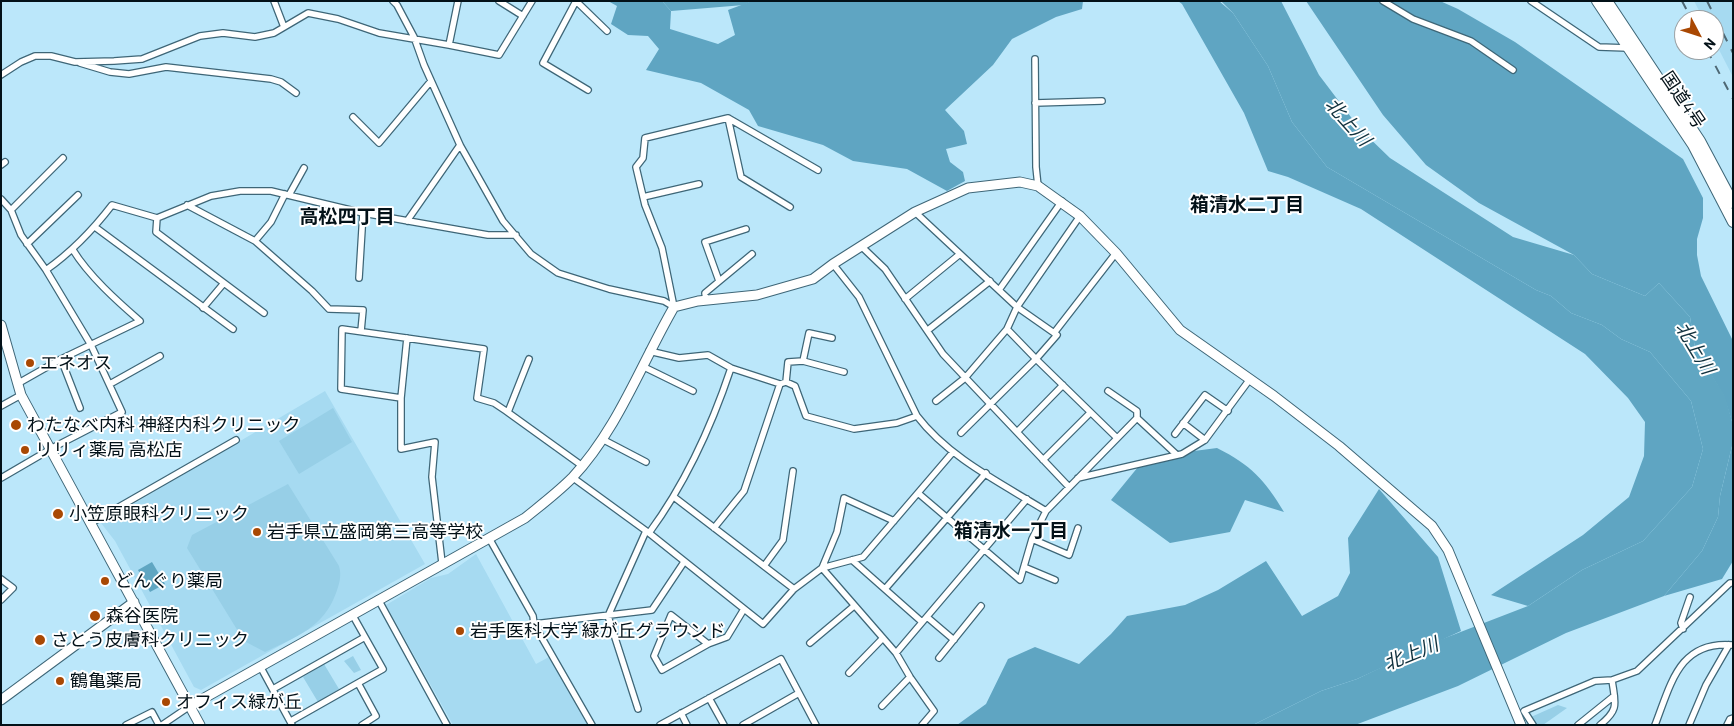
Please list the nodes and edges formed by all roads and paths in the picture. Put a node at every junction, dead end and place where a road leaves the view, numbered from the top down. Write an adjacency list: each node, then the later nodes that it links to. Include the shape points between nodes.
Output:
1 (274, 1): 12 (street)
2 (393, 1): 14 (street)
3 (458, 1): 15 (street)
4 (499, 1): 11 (street)
5 (532, 1): 11 (street)
6 (576, 1): 13 (street); 22 (street, via 543,63)
7 (1383, 1): 19 (street, via 1413,19 1471,41)
8 (1530, 1): 16 (street, via 1599,47)
9 (1597, 1): 16 (highway, 国道4号)
10 (1607, 1): 16 (highway, 国道4号)
11 (523, 16): 15 (street, via 499,55)
12 (284, 28): 14 (street, via 308,13 380,33); 18 (street, via 255,37 200,36 142,59)
13 (607, 31)
14 (414, 37): 15 (street); 21 (street)
15 (449, 45)
16 (1634, 48): 39 (highway, 国道4号, via 1700,141); 48 (highway, 国道4号, via 1693,145)
17 (1035, 59): 25 (street)
18 (75, 62): 20 (street, via 52,56 35,56); 23 (street, via 110,72 142,73 166,67 271,79 281,82)
19 (1513, 70)
20 (1, 75)
21 (431, 81): 26 (street, via 380,143); 28 (street)
22 (588, 90)
23 (296, 94)
24 (1102, 101): 25 (street)
25 (1035, 103): 33 (street)
26 (353, 117)
27 (728, 118): 31 (street); 36 (street, via 645,138 643,158 636,167); 41 (street, via 740,177)
28 (460, 145): 47 (street); 51 (street, via 503,221)
29 (63, 158): 42 (street)
30 (304, 168): 35 (street)
31 (818, 170)
32 (699, 184): 36 (street)
33 (1038, 186): 38 (street); 43 (street, via 1020,182 968,188)
34 (78, 195): 53 (street)
35 (287, 195): 40 (street, via 271,191 240,191 211,196); 44 (street); 52 (street)
36 (643, 197): 68 (street, via 662,248)
37 (1, 199): 42 (street)
38 (1062, 201): 45 (street); 65 (street)
39 (1733, 203)
40 (187, 205): 46 (street); 52 (street)
41 (790, 207)
42 (11, 210): 53 (street)
43 (915, 212): 54 (street); 58 (street)
44 (363, 214): 47 (street); 61 (street)
45 (1080, 216): 56 (street); 69 (street)
46 (157, 218): 49 (street, via 112,204); 64 (street, via 156,232)
47 (407, 221): 51 (street, via 488,235)
48 (1733, 222)
49 (95, 227): 55 (street); 70 (street)
50 (746, 229): 62 (street, via 706,242)
51 (516, 235): 68 (street, via 531,254 558,273 664,301)
52 (255, 241): 76 (street, via 329,309 363,310)
53 (27, 244): 60 (street)
54 (861, 246): 59 (street); 66 (street, via 885,269)
55 (74, 250): 60 (street); 80 (street, via 81,263 111,296 140,321)
56 (1116, 252): 77 (street); 91 (street, via 1180,330)
57 (752, 254): 62 (street)
58 (960, 254): 63 (street); 66 (street)
59 (833, 264): 67 (street, via 813,279 785,289); 107 (street, via 859,297)
60 (46, 270): 80 (street)
61 (359, 278)
62 (719, 281): 67 (street, via 705,293)
63 (990, 281): 65 (street); 75 (street)
64 (224, 283): 70 (street); 71 (street)
65 (999, 290): 69 (street)
66 (905, 299): 75 (street)
67 (706, 300): 68 (street)
68 (674, 307): 81 (street)
69 (1018, 307): 73 (street); 77 (street)
70 (203, 308): 74 (street)
71 (264, 313)
72 (1, 325): 93 (street)
73 (1007, 328): 85 (street); 90 (street)
74 (233, 329)
75 (928, 330): 90 (street, via 943,354)
76 (361, 332): 78 (street); 99 (street, via 342,329 342,389)
77 (1054, 333): 85 (street, via 1057,335)
78 (407, 338): 99 (street); 105 (street, via 484,349 477,398)
79 (832, 338): 86 (street, via 809,333)
80 (91, 345): 83 (street); 94 (street)
81 (649, 352): 87 (street); 88 (street, via 680,358 708,355)
82 (160, 356): 94 (street)
83 (62, 359): 93 (street); 103 (street)
84 (529, 359): 105 (street)
85 (1036, 359): 95 (street); 101 (street)
86 (803, 362): 89 (street); 92 (street, via 788,362)
87 (642, 366): 96 (street); 115 (street)
88 (731, 368): 92 (street); 130 (street, via 721,400)
89 (844, 372)
90 (965, 378): 100 (street); 101 (street)
91 (1250, 379): 104 (street); 202 (street, via 1339,446 1432,526 1448,550)
92 (783, 383): 107 (street, via 795,386 806,416 854,428 897,423); 136 (street, via 744,491)
93 (17, 384): 98 (street)
94 (110, 384): 117 (street, via 122,412)
95 (1063, 385): 106 (street); 110 (street)
96 (693, 391)
97 (1108, 391): 108 (street, via 1137,411)
98 (21, 396): 102 (street); 117 (street)
99 (402, 398): 144 (street, via 401,449 435,442 432,478)
100 (936, 401)
101 (990, 404): 110 (street); 111 (street)
102 (1, 406)
103 (80, 408)
104 (1228, 411): 109 (street, via 1205,396); 116 (street)
105 (508, 412): 122 (street)
106 (1090, 413): 113 (street); 120 (street)
107 (917, 416): 118 (street, via 930,433)
108 (1137, 418): 113 (street); 119 (street)
109 (1183, 423): 112 (street); 116 (street)
110 (1017, 432): 120 (street)
111 (961, 433)
112 (1175, 434)
113 (1117, 438): 127 (street)
114 (236, 440): 135 (street)
115 (602, 440): 121 (street); 122 (street)
116 (1205, 440): 119 (street)
117 (50, 449): 126 (street); 135 (street)
118 (953, 452): 124 (street); 129 (street)
119 (1177, 456): 127 (street)
120 (1043, 460): 128 (street)
121 (646, 462)
122 (581, 465): 125 (street)
123 (793, 471): 145 (street, via 783,540)
124 (986, 473): 131 (street); 133 (street)
125 (572, 477): 138 (street); 139 (street, via 525,518)
126 (1, 478)
127 (1078, 478): 128 (street)
128 (1069, 487): 132 (street)
129 (918, 493): 133 (street); 134 (street)
130 (674, 497): 136 (street); 138 (street)
131 (1027, 499): 132 (street); 141 (street)
132 (1046, 511): 140 (street)
133 (947, 518): 141 (street); 152 (street)
134 (894, 521): 142 (street, via 863,557); 147 (street, via 844,498 837,532)
135 (91, 523): 156 (street)
136 (714, 528): 145 (street)
137 (1078, 528): 140 (street, via 1070,556)
138 (647, 532): 143 (street); 161 (street)
139 (489, 538): 144 (street); 164 (street, via 533,616)
140 (1032, 539): 146 (street)
141 (984, 550): 146 (street, via 1020,580); 162 (street)
142 (852, 560): 147 (street); 152 (street)
143 (684, 562): 159 (street); 161 (street, via 652,610)
144 (442, 563): 155 (street)
145 (764, 566): 151 (street)
146 (1024, 567): 149 (street)
147 (822, 568): 151 (street); 157 (street)
148 (1, 579): 154 (street, via 13,588)
149 (1054, 580)
150 (1732, 582): 165 (street)
151 (794, 589): 159 (street, via 763,624)
152 (885, 589): 163 (street)
153 (1690, 596): 165 (street, via 1681,623)
154 (1, 600)
155 (378, 600): 160 (street); 194 (street)
156 (134, 602): 183 (street); 184 (street)
157 (854, 606): 167 (street); 169 (street)
158 (981, 606): 168 (street)
159 (744, 609): 170 (street, via 727,637)
160 (352, 614): 166 (street); 174 (street)
161 (608, 616): 164 (street); 186 (street)
162 (927, 617): 163 (street); 168 (street)
163 (922, 622): 172 (street)
164 (534, 624): 195 (street)
165 (1683, 629): 177 (street, via 1636,671)
166 (365, 637): 178 (street, via 383,669); 179 (street)
167 (883, 638): 172 (street); 175 (street)
168 (954, 640): 173 (street)
169 (810, 643)
170 (708, 644): 170 (street, via 662,670 654,656 671,615)
171 (1731, 645): 206 (street, via 1708,645 1685,660 1671,682); 207 (street, via 1706,685)
172 (896, 653): 176 (street)
173 (939, 658)
174 (260, 666): 179 (street); 184 (street)
175 (849, 674)
176 (910, 678): 185 (street); 201 (street, via 934,711)
177 (1612, 680): 181 (street); 203 (street, via 1595,681 1524,711)
178 (358, 683): 189 (street); 193 (street, via 376,716)
179 (273, 690): 189 (street)
180 (799, 694): 182 (street, via 781,659); 199 (street); 200 (street)
181 (1614, 696): 204 (street); 205 (street, via 1616,709)
182 (709, 698): 187 (street); 198 (street)
183 (1, 700)
184 (190, 706): 191 (street); 192 (street)
185 (882, 706)
186 (638, 709)
187 (681, 714): 196 (street); 197 (street)
188 (1733, 718): 208 (street)
189 (292, 723)
190 (126, 725): 191 (street, via 152,712)
191 (160, 725)
192 (200, 725)
193 (362, 725)
194 (447, 725)
195 (592, 725)
196 (660, 725)
197 (687, 725)
198 (724, 725)
199 (743, 725)
200 (816, 725)
201 (922, 725)
202 (1521, 725)
203 (1533, 725)
204 (1578, 725)
205 (1600, 725)
206 (1655, 725)
207 (1689, 725)
208 (1727, 725)

